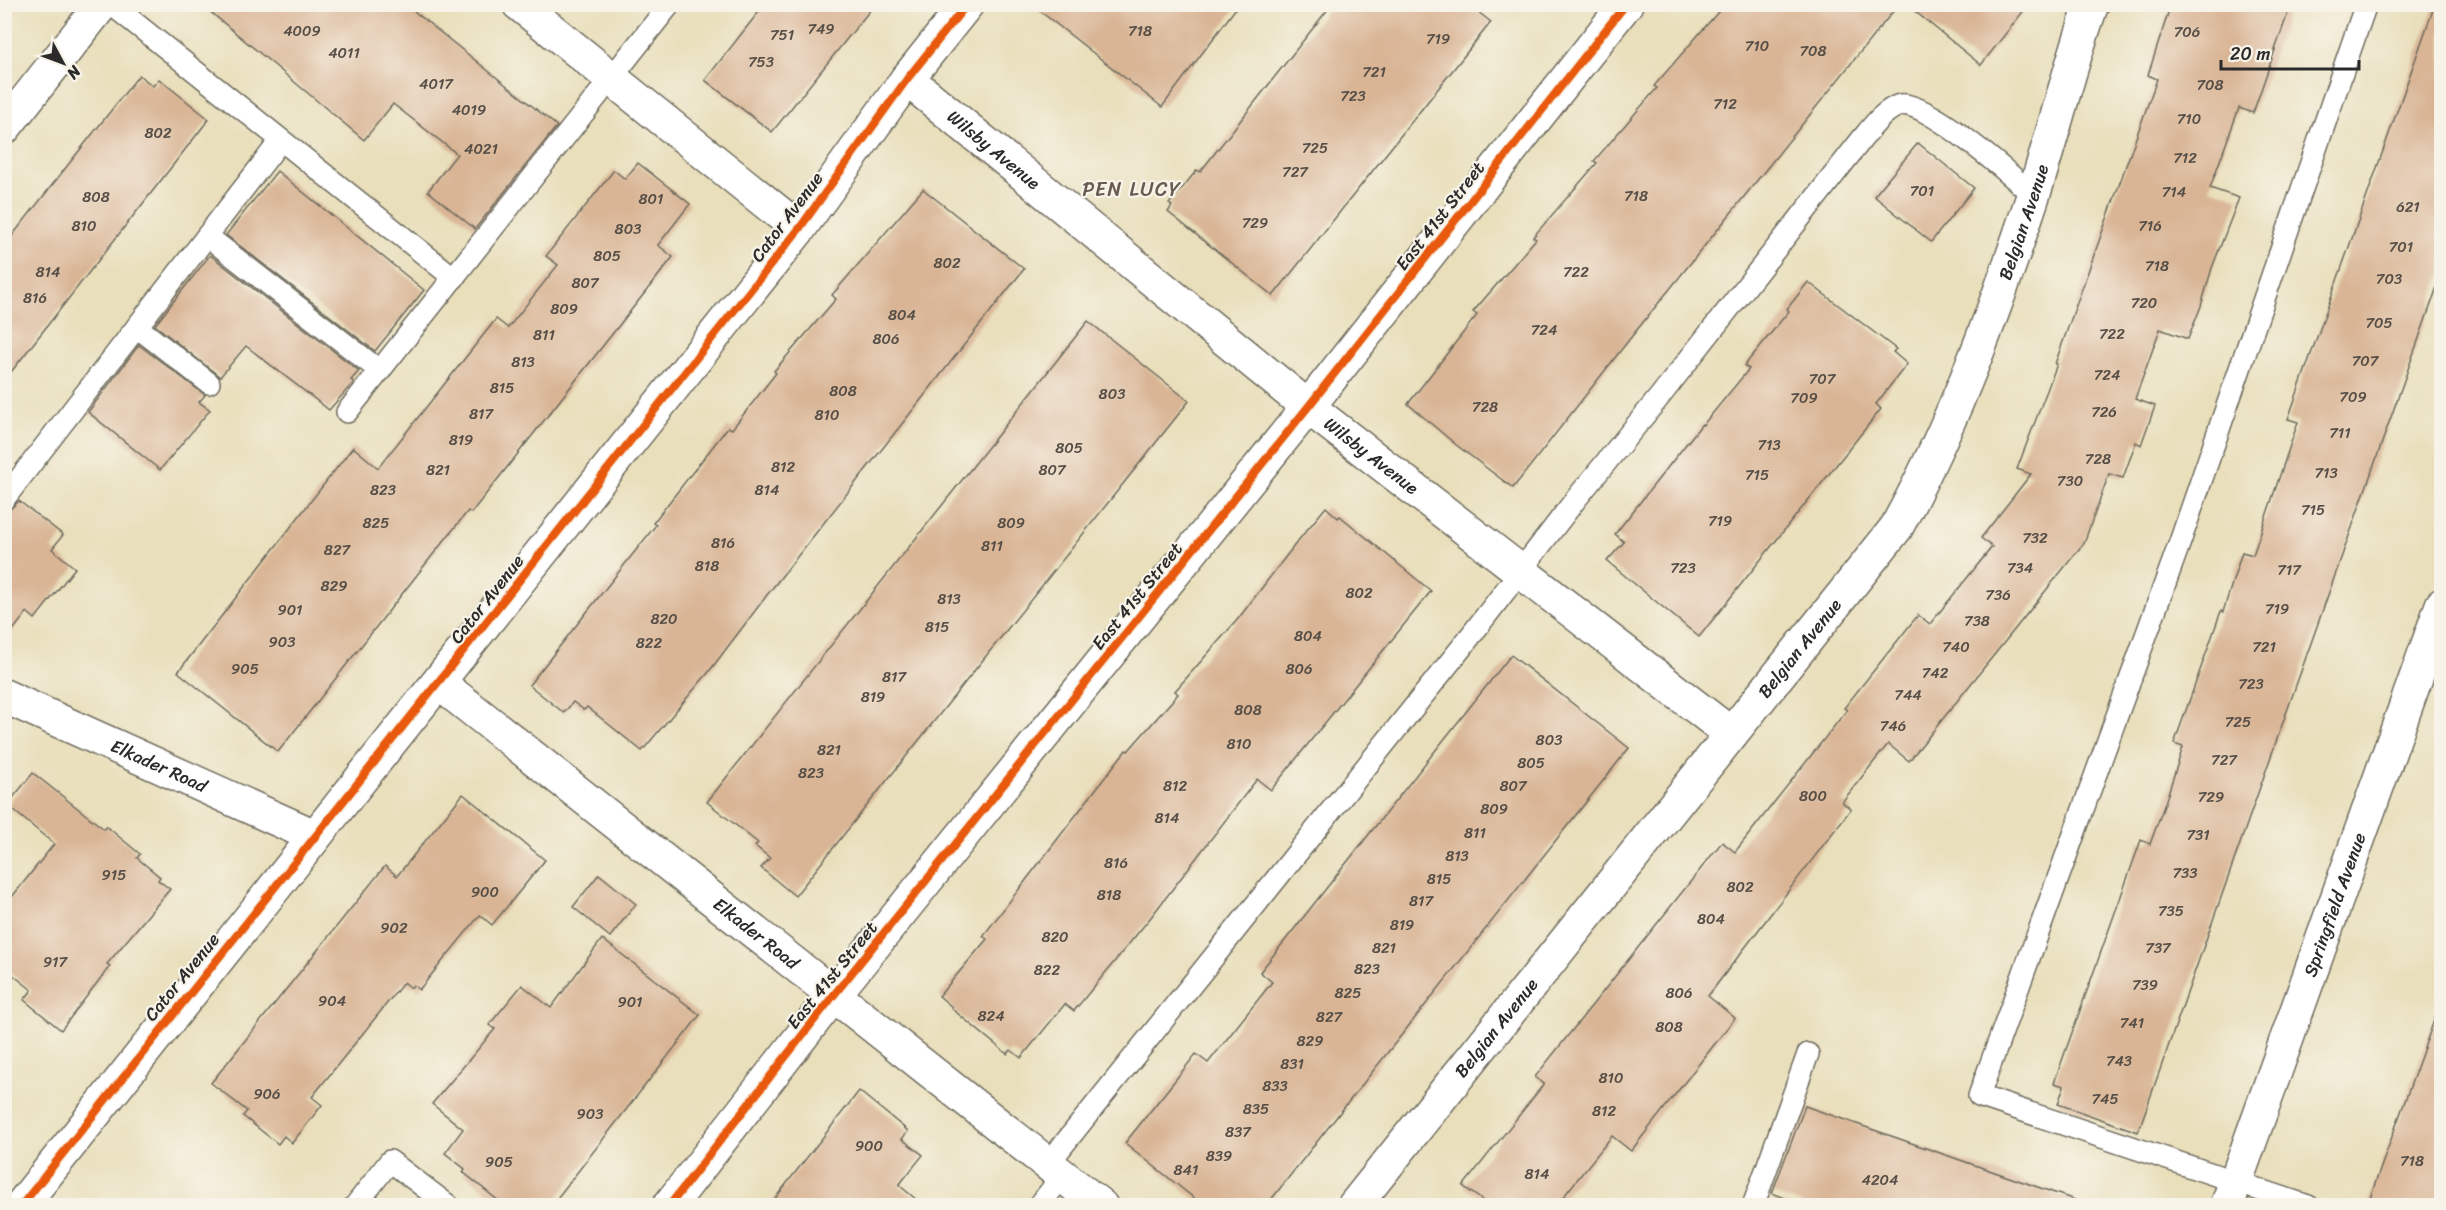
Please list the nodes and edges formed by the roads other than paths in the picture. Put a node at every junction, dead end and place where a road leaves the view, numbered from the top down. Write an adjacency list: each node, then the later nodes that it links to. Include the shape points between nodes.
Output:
1 (102, 4): 11 (street)
2 (111, 4): 12 (lane)
3 (519, 4): 9 (street)
4 (670, 4): 9 (lane)
5 (967, 4): 10 (street, Cator Avenue)
6 (1626, 4): 20 (street, East 41st Street)
7 (2092, 4): 13 (street, Belgian Avenue)
8 (2366, 4): 32 (lane, via 2180,542 1979,1096)
9 (612, 79): 14 (street); 16 (lane)
10 (907, 79): 14 (street, Cator Avenue); 20 (street, Wilsby Avenue)
11 (4, 128)
12 (281, 141): 15 (lane); 16 (lane)
13 (2033, 195): 23 (lane, via 2006,170 1913,105 1900,105 1882,116); 27 (street, Belgian Avenue, via 1946,431 1896,528)
14 (799, 229): 25 (street, Cator Avenue)
15 (207, 236): 17 (lane); 18 (lane)
16 (454, 278): 18 (lane)
17 (137, 327): 19 (lane); 22 (lane)
18 (380, 371): 21 (lane)
19 (208, 383)
20 (1308, 407): 23 (street, Wilsby Avenue); 29 (street, East 41st Street)
21 (347, 412)
22 (4, 499)
23 (1522, 572): 27 (street, Wilsby Avenue); 31 (lane)
24 (2442, 604): 32 (street, Springfield Avenue)
25 (439, 683): 28 (street, Cator Avenue); 29 (street, Elkader Road)
26 (4, 696): 28 (street, Elkader Road)
27 (1731, 734): 39 (street, Belgian Avenue)
28 (314, 836): 33 (street, Cator Avenue)
29 (833, 996): 31 (street, Elkader Road); 36 (street, East 41st Street)
30 (1808, 1054): 40 (lane)
31 (1055, 1170): 37 (lane); 38 (street, Elkader Road)
32 (2231, 1193): 41 (lane)
33 (21, 1206)
34 (355, 1206): 35 (lane, via 390,1161)
35 (449, 1206)
36 (669, 1206)
37 (1039, 1206)
38 (1101, 1206)
39 (1354, 1206)
40 (1753, 1206)
41 (2308, 1206)

